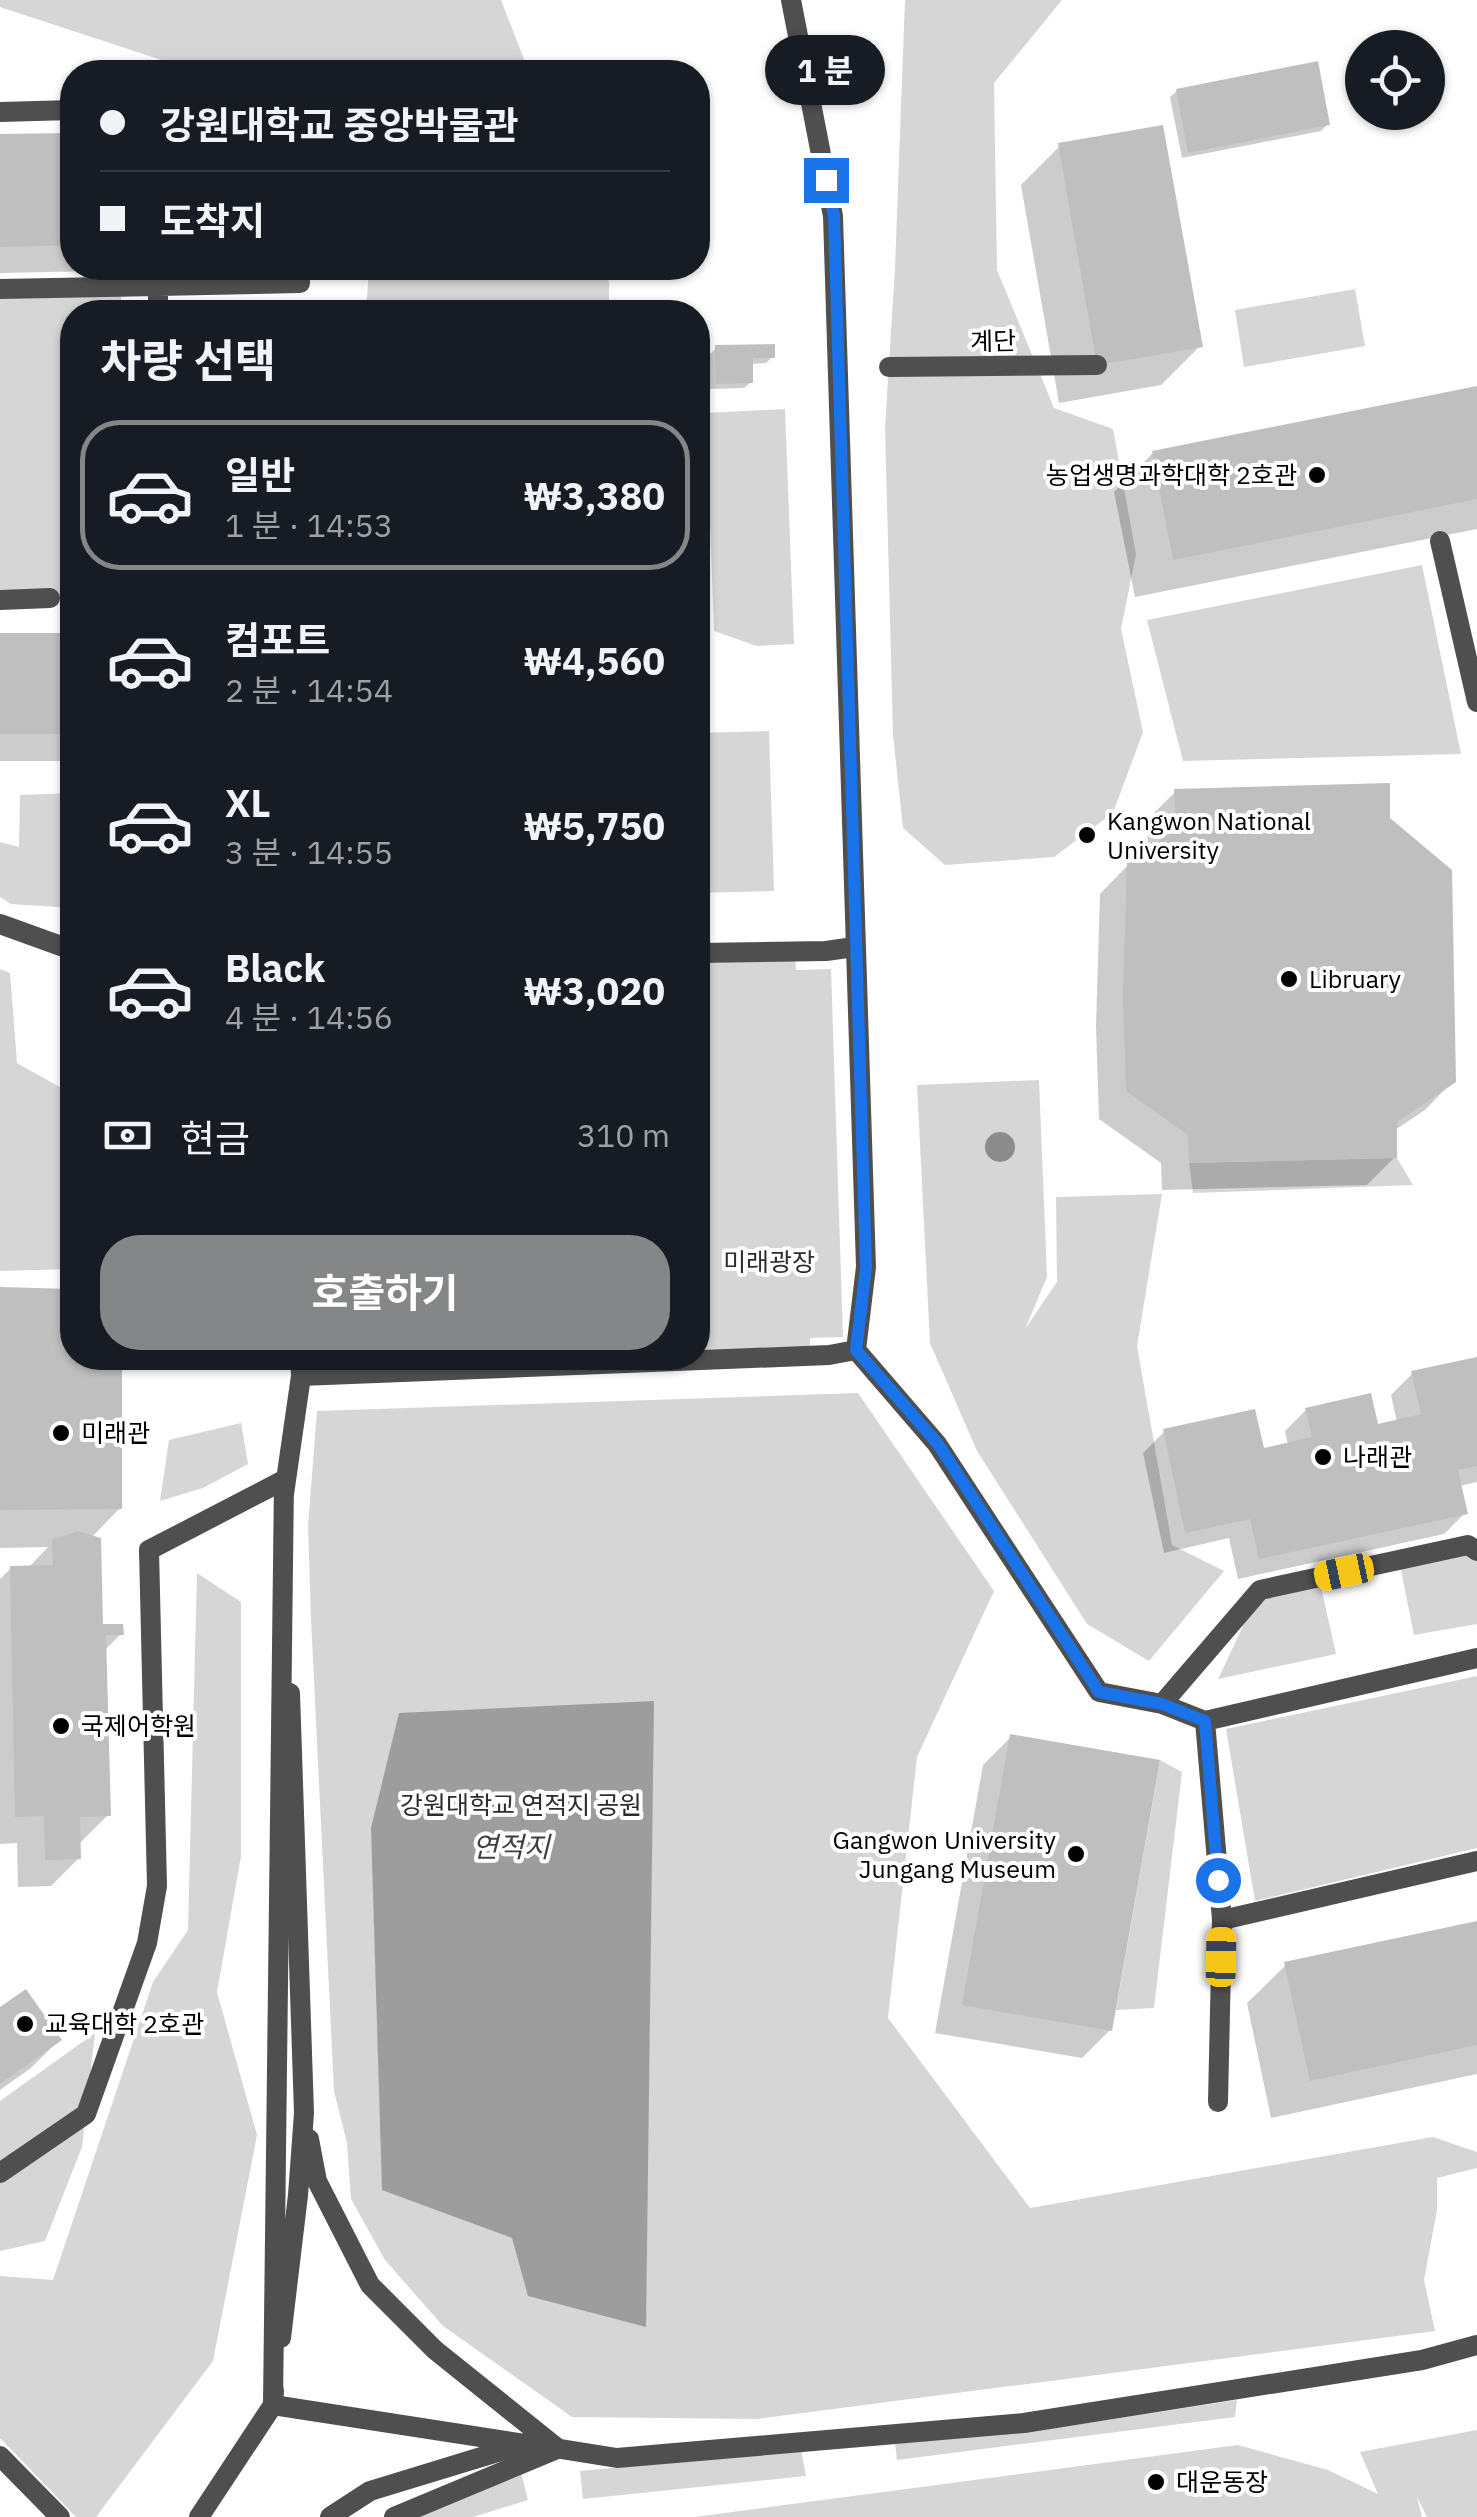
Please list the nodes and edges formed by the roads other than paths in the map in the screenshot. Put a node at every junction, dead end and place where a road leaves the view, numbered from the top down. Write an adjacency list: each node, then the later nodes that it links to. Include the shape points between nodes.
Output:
1 (791, 0): 16 (street, via 834,216)
2 (60, 110): 3 (street)
3 (0, 112)
4 (300, 280): 5 (street)
5 (158, 286): 6 (street); 7 (street)
6 (0, 289)
7 (158, 300)
8 (1097, 366): 9 (street, 계단)
9 (889, 368)
10 (1440, 541): 13 (street)
11 (50, 598): 12 (street)
12 (0, 600)
13 (1477, 702)
14 (0, 924): 15 (street)
15 (60, 946)
16 (854, 947): 17 (street); 18 (street, via 866,1267)
17 (710, 953)
18 (856, 1350): 19 (street); 24 (street, via 938,1444 1099,1692)
19 (710, 1358)
20 (301, 1370): 21 (street)
21 (284, 1480): 29 (street); 30 (street, via 149,1550 157,1886 147,1943 86,2114); 32 (street)
22 (1477, 1551): 24 (street, via 1468,1545 1260,1590)
23 (1477, 1658): 25 (street)
24 (1162, 1704): 25 (street)
25 (1205, 1721): 27 (street)
26 (1477, 1861): 27 (street)
27 (1222, 1920): 28 (street)
28 (1218, 2102)
29 (304, 2113): 32 (street); 34 (street, via 317,2181 370,2285 434,2350)
30 (0, 2173)
31 (1477, 2345): 34 (street, via 1422,2360 1024,2423 617,2458)
32 (273, 2405): 33 (street); 34 (street); 37 (street)
33 (526, 2443): 34 (street); 38 (street, via 370,2491)
34 (557, 2449): 39 (street)
35 (0, 2456): 36 (street)
36 (60, 2517)
37 (199, 2517)
38 (330, 2517)
39 (394, 2517)

